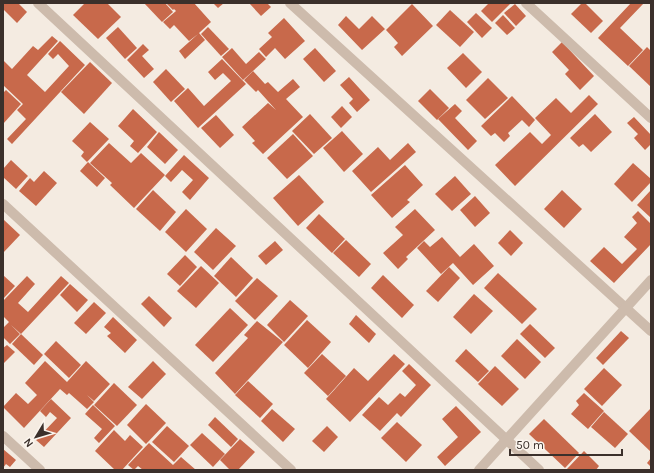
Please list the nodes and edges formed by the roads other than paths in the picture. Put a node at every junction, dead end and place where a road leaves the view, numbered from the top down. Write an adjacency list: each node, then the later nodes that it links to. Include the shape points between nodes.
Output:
1 (38, 3): 10 (street)
2 (290, 3): 7 (street)
3 (526, 3): 4 (street)
4 (651, 118)
5 (3, 204): 12 (street)
6 (651, 280): 7 (street)
7 (626, 308): 8 (street); 10 (street)
8 (651, 331)
9 (3, 436): 11 (street)
10 (507, 440): 13 (street); 14 (street)
11 (40, 470)
12 (291, 470)
13 (479, 470)
14 (539, 470)

